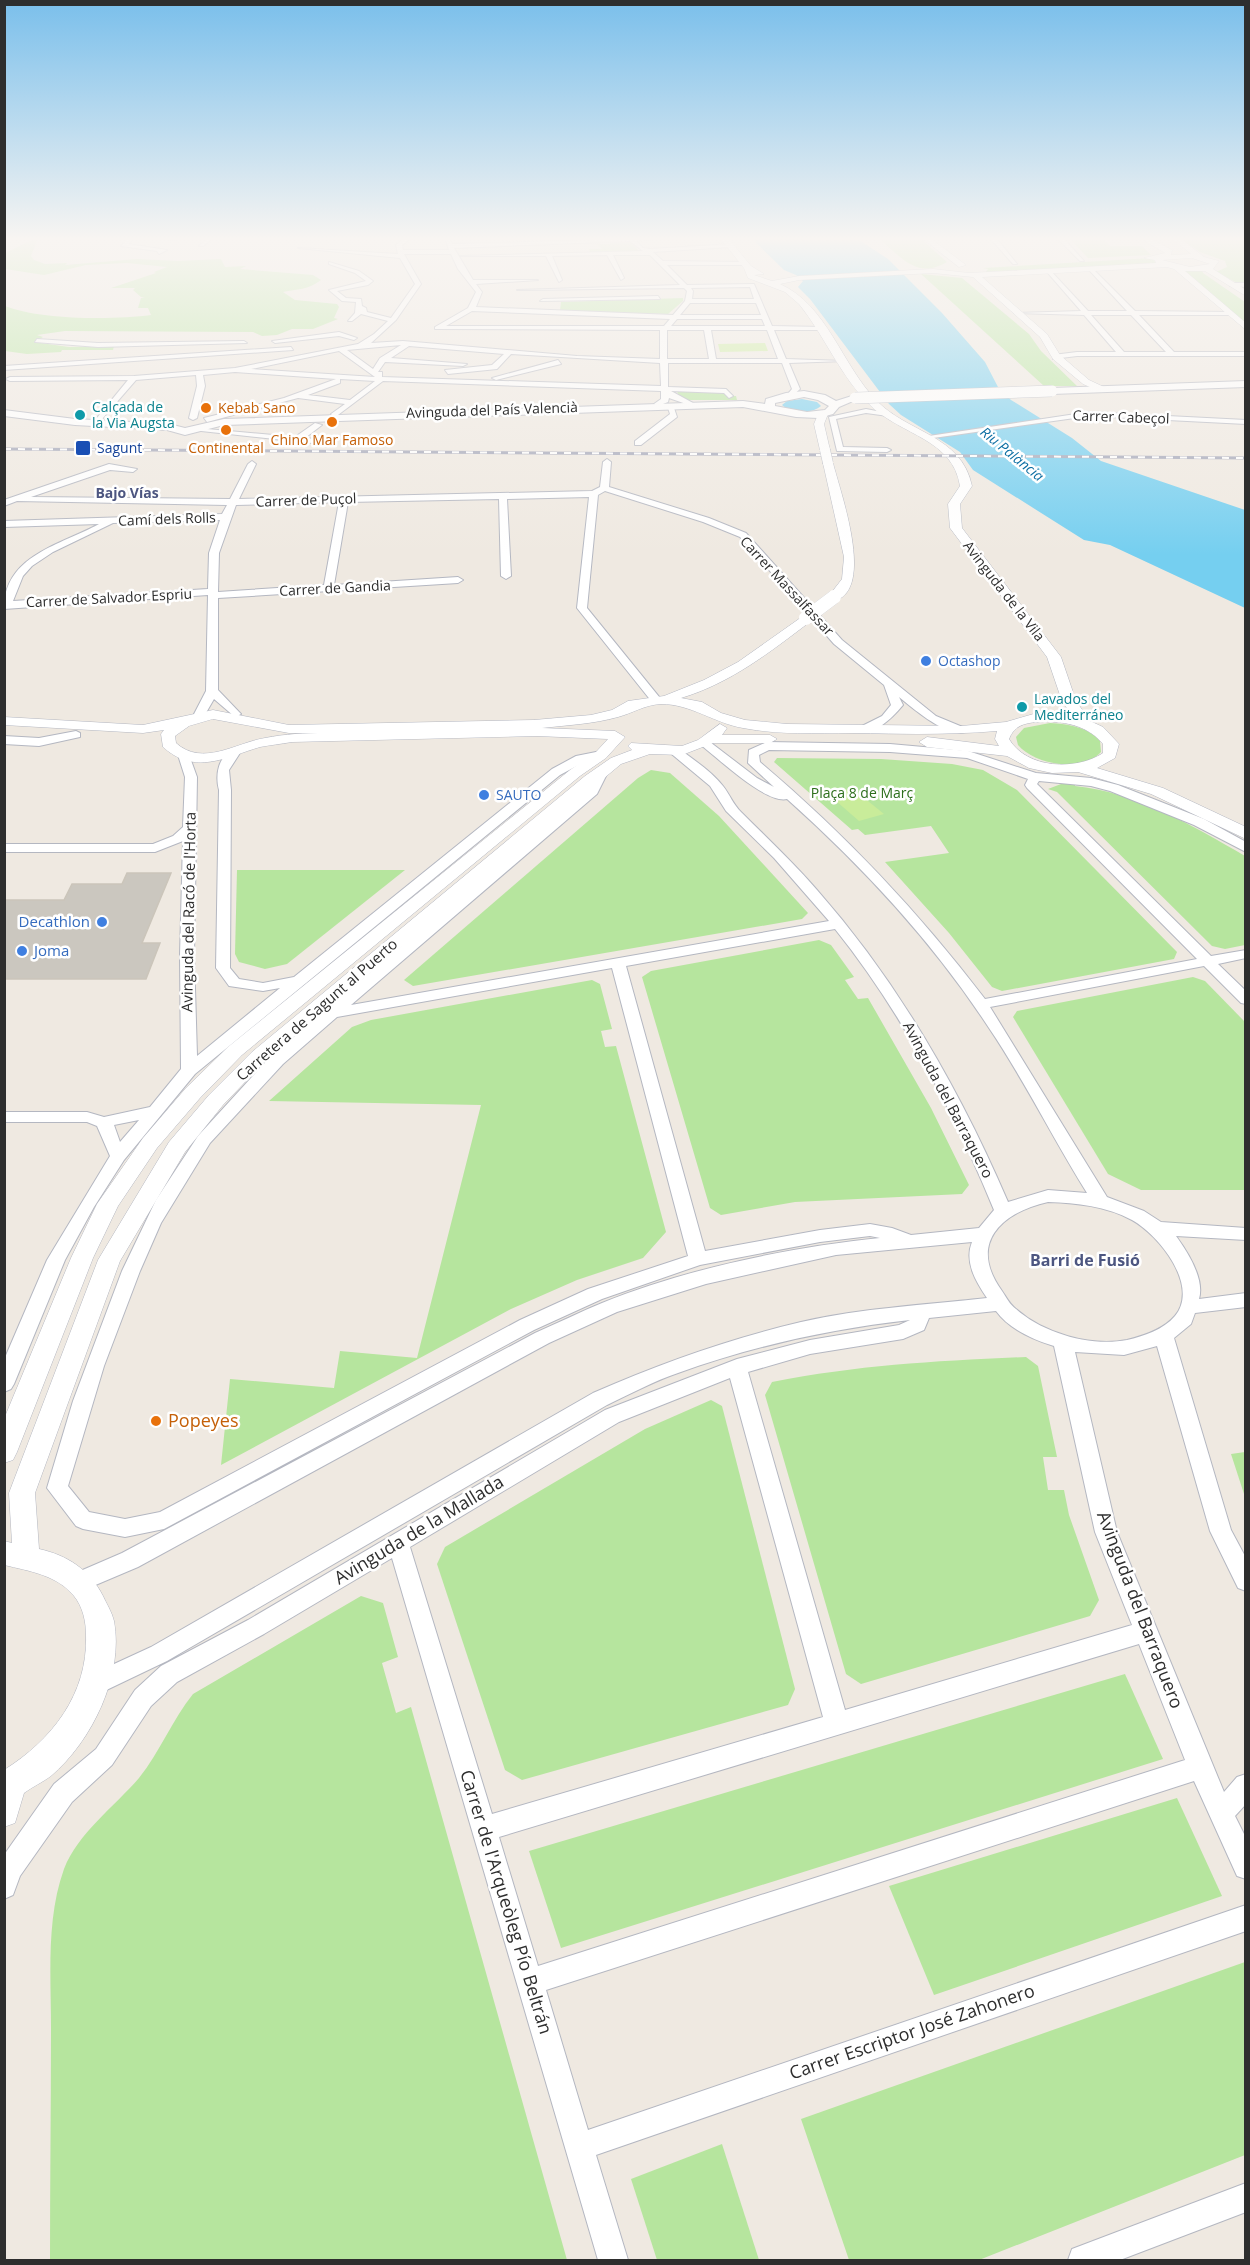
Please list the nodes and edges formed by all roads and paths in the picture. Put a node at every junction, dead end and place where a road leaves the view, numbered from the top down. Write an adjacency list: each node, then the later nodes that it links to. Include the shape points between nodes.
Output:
1 (71, 344): 15 (street)
2 (168, 344): 15 (street)
3 (267, 344): 29 (street)
4 (311, 344): 19 (street)
5 (364, 344): 18 (street)
6 (407, 344): 16 (street); 21 (street); 25 (street)
7 (509, 344): 21 (street)
8 (665, 344): 30 (street)
9 (710, 344): 31 (street)
10 (777, 344): 32 (street)
11 (831, 344): 33 (street, Avinguda de la Vila)
12 (1048, 344): 26 (street)
13 (1113, 344): 22 (street)
14 (1162, 344): 23 (street)
15 (88, 345): 17 (street)
16 (378, 345): 18 (street); 25 (street)
17 (51, 346)
18 (355, 346): 19 (street); 20 (street)
19 (293, 349): 34 (street)
20 (340, 349): 37 (street); 40 (street)
21 (507, 352): 27 (street); 35 (street)
22 (1122, 354): 23 (street); 26 (street)
23 (1172, 354): 24 (street)
24 (1245, 354)
25 (386, 357): 35 (street); 40 (street)
26 (1056, 357): 47 (street)
27 (577, 358): 30 (street); 45 (street)
28 (4, 360): 29 (street)
29 (45, 360): 34 (street)
30 (664, 361): 31 (street); 48 (street)
31 (713, 361): 32 (street)
32 (784, 361): 33 (street); 49 (street, via 796,389)
33 (841, 361): 55 (street, Avinguda de la Vila)
34 (87, 364): 36 (street)
35 (494, 367): 38 (street)
36 (4, 368)
37 (235, 370): 39 (street); 41 (street)
38 (453, 372): 40 (street); 44 (street)
39 (199, 373): 42 (street); 65 (street, via 201,386)
40 (376, 374): 41 (street); 44 (street); 54 (street, via 380,381)
41 (354, 377): 50 (street)
42 (134, 378): 43 (street); 69 (street)
43 (4, 379)
44 (456, 381): 45 (street)
45 (483, 381): 48 (street)
46 (1245, 384): 47 (main road, via 1101,389)
47 (1086, 386): 53 (main road, bridge, via 1052,391)
48 (665, 388): 51 (street, via 726,391); 57 (street, via 669,395); 59 (street, via 665,400)
49 (791, 395): 52 (main road); 56 (main road)
50 (297, 396): 54 (street); 67 (street)
51 (729, 396)
52 (821, 398): 53 (main road); 58 (main road)
53 (855, 398): 58 (main road)
54 (351, 402): 64 (street)
55 (872, 402): 62 (street); 63 (street, Avinguda de la Vila)
56 (772, 403): 57 (main road, Avinguda del País Valencià); 66 (main road, via 781,412)
57 (687, 404): 59 (main road, Avinguda del País Valencià); 60 (street)
58 (835, 405): 66 (main road)
59 (656, 406): 60 (street); 64 (main road, Avinguda del País Valencià); 67 (main road, Avinguda del País Valencià)
60 (671, 410): 76 (street, via 674,415)
61 (4, 413): 69 (main road)
62 (851, 414): 63 (street); 77 (street, via 832,420 840,449)
63 (888, 414): 73 (street, Avinguda de la Vila)
64 (334, 416): 67 (main road, Avinguda del País Valencià)
65 (193, 418): 67 (main road); 70 (main road)
66 (821, 419): 97 (street, bridge, via 850,557 849,579 834,597)
67 (209, 422): 72 (main road)
68 (1245, 422): 73 (street, Carrer Cabeçol, via 1089,414)
69 (96, 424): 70 (main road)
70 (171, 424): 72 (main road, via 182,431)
71 (318, 425): 74 (street)
72 (196, 430): 74 (street)
73 (926, 437): 101 (street, Avinguda de la Vila, via 950,453 965,476 966,486 954,504 956,528 1054,657)
74 (296, 440): 75 (street)
75 (312, 441)
76 (638, 443)
77 (887, 450)
78 (607, 462): 81 (street)
79 (252, 464): 87 (street)
80 (133, 469): 84 (street, via 109,467)
81 (599, 491): 82 (street, Carrer de Puçol); 98 (street, Carrer Massalfassar, via 706,520 743,535 838,642); 100 (street, via 582,608)
82 (502, 496): 83 (street, Carrer de Puçol); 92 (street)
83 (344, 498): 87 (street, Carrer de Puçol); 94 (street)
84 (18, 499): 85 (street); 86 (street, Carrer de Puçol)
85 (4, 503)
86 (186, 503): 87 (street, Carrer de Puçol); 88 (street, Camí dels Rolls)
87 (232, 504): 88 (street, Carrer de Puçol); 89 (street)
88 (175, 508): 90 (street, Camí dels Rolls)
89 (225, 517): 90 (street, Camí dels Rolls); 95 (street, via 214,553)
90 (110, 521): 91 (street, Camí dels Rolls); 96 (street, via 30,564)
91 (4, 524)
92 (506, 576)
93 (458, 580): 94 (street, Carrer de Gandia)
94 (328, 588): 95 (street, Carrer de Gandia)
95 (213, 593): 96 (street, Carrer de Salvador Espriu); 99 (street)
96 (5, 605)
97 (730, 674): 100 (street, via 701,690); 102 (street)
98 (888, 685): 112 (street, via 897,705 886,718); 113 (street, Carrer Massalfassar, via 932,718)
99 (212, 691): 104 (street); 105 (street)
100 (659, 700): 102 (street); 103 (street, via 633,704)
101 (1069, 701): 106 (street); 110 (street, Avinguda de la Vila)
102 (714, 705): 112 (street, via 744,724); 118 (street, via 720,728)
103 (617, 713): 108 (street, via 591,719 499,725 289,729); 116 (street, via 611,723)
104 (236, 714): 105 (street); 108 (street)
105 (199, 716): 109 (street)
106 (1043, 717): 110 (street); 111 (street)
107 (4, 721): 109 (street, via 143,729)
108 (256, 722): 120 (street, via 261,732)
109 (180, 723): 119 (street, via 168,734)
110 (1085, 724): 125 (street, via 1107,737)
111 (1008, 726): 113 (street); 123 (street, via 1002,739)
112 (864, 729): 113 (street)
113 (961, 730)
114 (4, 731): 115 (street)
115 (76, 735): 117 (street, via 39,742); 119 (street)
116 (616, 736): 120 (street, via 537,732 292,738); 121 (street); 127 (street, Carretera de Sagunt al Puerto)
117 (4, 740)
118 (709, 741): 122 (street); 123 (street, via 890,740); 130 (street, via 753,780)
119 (168, 744): 126 (street)
120 (253, 744): 124 (street)
121 (648, 749): 122 (street); 127 (street, Carretera de Sagunt al Puerto)
122 (674, 751): 136 (street, Avinguda del Barraquero, via 720,790 728,806 779,855)
123 (1010, 752): 128 (street, via 1040,765)
124 (234, 753): 126 (street, via 207,758); 140 (street, via 220,774 225,790 223,968 234,983 264,987)
125 (1110, 754): 128 (street, via 1100,763); 131 (street, via 1132,770)
126 (184, 755): 132 (street, Avinguda del Racó de l'Horta, via 191,777)
127 (602, 763): 140 (street, via 580,759 556,772); 143 (street, via 593,791); 166 (street, Carretera de Sagunt al Puerto, via 575,773 236,1051 193,1093 150,1143 108,1204); 167 (street, Carretera de Sagunt al Puerto, via 259,1056 216,1100 177,1148 109,1260)
128 (1081, 768): 133 (street, via 1157,791)
129 (1035, 777): 130 (street, via 988,760 921,750 767,746 753,753 754,763); 135 (street, via 1091,782 1147,799); 138 (street, via 1031,785)
130 (808, 808): 142 (street, via 922,928)
131 (1245, 820)
132 (190, 828): 134 (street, via 178,839 155,848); 144 (street, Avinguda del Racó de l'Horta)
133 (1245, 834)
134 (4, 848)
135 (1245, 848)
136 (838, 924): 139 (street); 150 (street, Avinguda del Barraquero, via 901,1010 938,1074)
137 (1245, 954): 138 (street)
138 (1207, 961): 141 (street); 142 (street)
139 (618, 963): 143 (street); 156 (street)
140 (297, 981): 144 (street)
141 (1245, 1000)
142 (981, 1004): 149 (street)
143 (331, 1013): 165 (street, via 233,1105 196,1150 158,1209 133,1260)
144 (189, 1070): 145 (street)
145 (156, 1111): 147 (street); 148 (street)
146 (4, 1116): 147 (street, via 87,1117)
147 (104, 1122): 148 (street)
148 (118, 1156): 164 (street, via 56,1260)
149 (1101, 1201): 150 (street, via 1048,1196); 152 (street, via 1132,1212)
150 (1003, 1211): 153 (street)
151 (1245, 1222): 154 (street)
152 (1157, 1228): 154 (street); 159 (street, via 1188,1266 1193,1291)
153 (983, 1234): 155 (street); 158 (street, via 978,1251 980,1268 988,1290)
154 (1238, 1234)
155 (910, 1242): 156 (street, via 870,1230); 169 (street, via 836,1249 705,1277 610,1307 543,1338)
156 (698, 1259): 168 (street, via 596,1294 527,1326)
157 (1245, 1300): 159 (street)
158 (999, 1304): 160 (street, Avinguda de la Mallada); 162 (street, via 1028,1327)
159 (1190, 1307): 161 (street, via 1179,1324)
160 (923, 1311): 163 (street, Avinguda de la Mallada, via 917,1325 903,1332 810,1347); 174 (street, Avinguda de la Mallada, via 803,1329 669,1368 600,1399)
161 (1164, 1336): 162 (street, via 1118,1350); 172 (street, via 1221,1531)
162 (1063, 1343): 176 (street, Avinguda del Barraquero, via 1106,1532)
163 (737, 1366): 170 (street, Avinguda de la Mallada, via 612,1416); 178 (street)
164 (4, 1384)
165 (76, 1419): 167 (street); 168 (street, via 57,1488 83,1520 125,1528 165,1520)
166 (6, 1441)
167 (41, 1447): 171 (street, Carretera de Sagunt al Puerto, via 22,1493)
168 (215, 1492): 169 (street)
169 (206, 1519): 173 (street)
170 (398, 1543): 175 (street, Avinguda de la Mallada); 183 (street, Carrer de l'Arqueòleg Pío Beltrán)
171 (15, 1554): 173 (street, via 50,1563)
172 (1245, 1581)
173 (79, 1582): 177 (street, via 93,1600 102,1627 103,1657)
174 (218, 1621): 175 (street); 177 (street, Avinguda de la Mallada)
175 (256, 1627): 185 (street, Avinguda de la Mallada, via 169,1674 143,1698 104,1757 63,1793 10,1869)
176 (1145, 1632): 178 (street); 179 (street, Avinguda del Barraquero)
177 (96, 1684): 181 (street, via 86,1709 64,1740)
178 (837, 1724): 183 (street)
179 (1200, 1767): 182 (street, Avinguda del Barraquero); 187 (street)
180 (1245, 1786): 182 (street)
181 (6, 1795)
182 (1221, 1813): 184 (street, Avinguda del Barraquero)
183 (484, 1829): 187 (street, Carrer de l'Arqueòleg Pío Beltrán)
184 (1245, 1867)
185 (4, 1886)
186 (1245, 1918): 188 (street, Carrer Escriptor José Zahonero)
187 (530, 1982): 188 (street, Carrer de l'Arqueòleg Pío Beltrán)
188 (579, 2147): 190 (street, Carrer de l'Arqueòleg Pío Beltrán)
189 (1245, 2197): 191 (street)
190 (613, 2260)
191 (1083, 2260)

